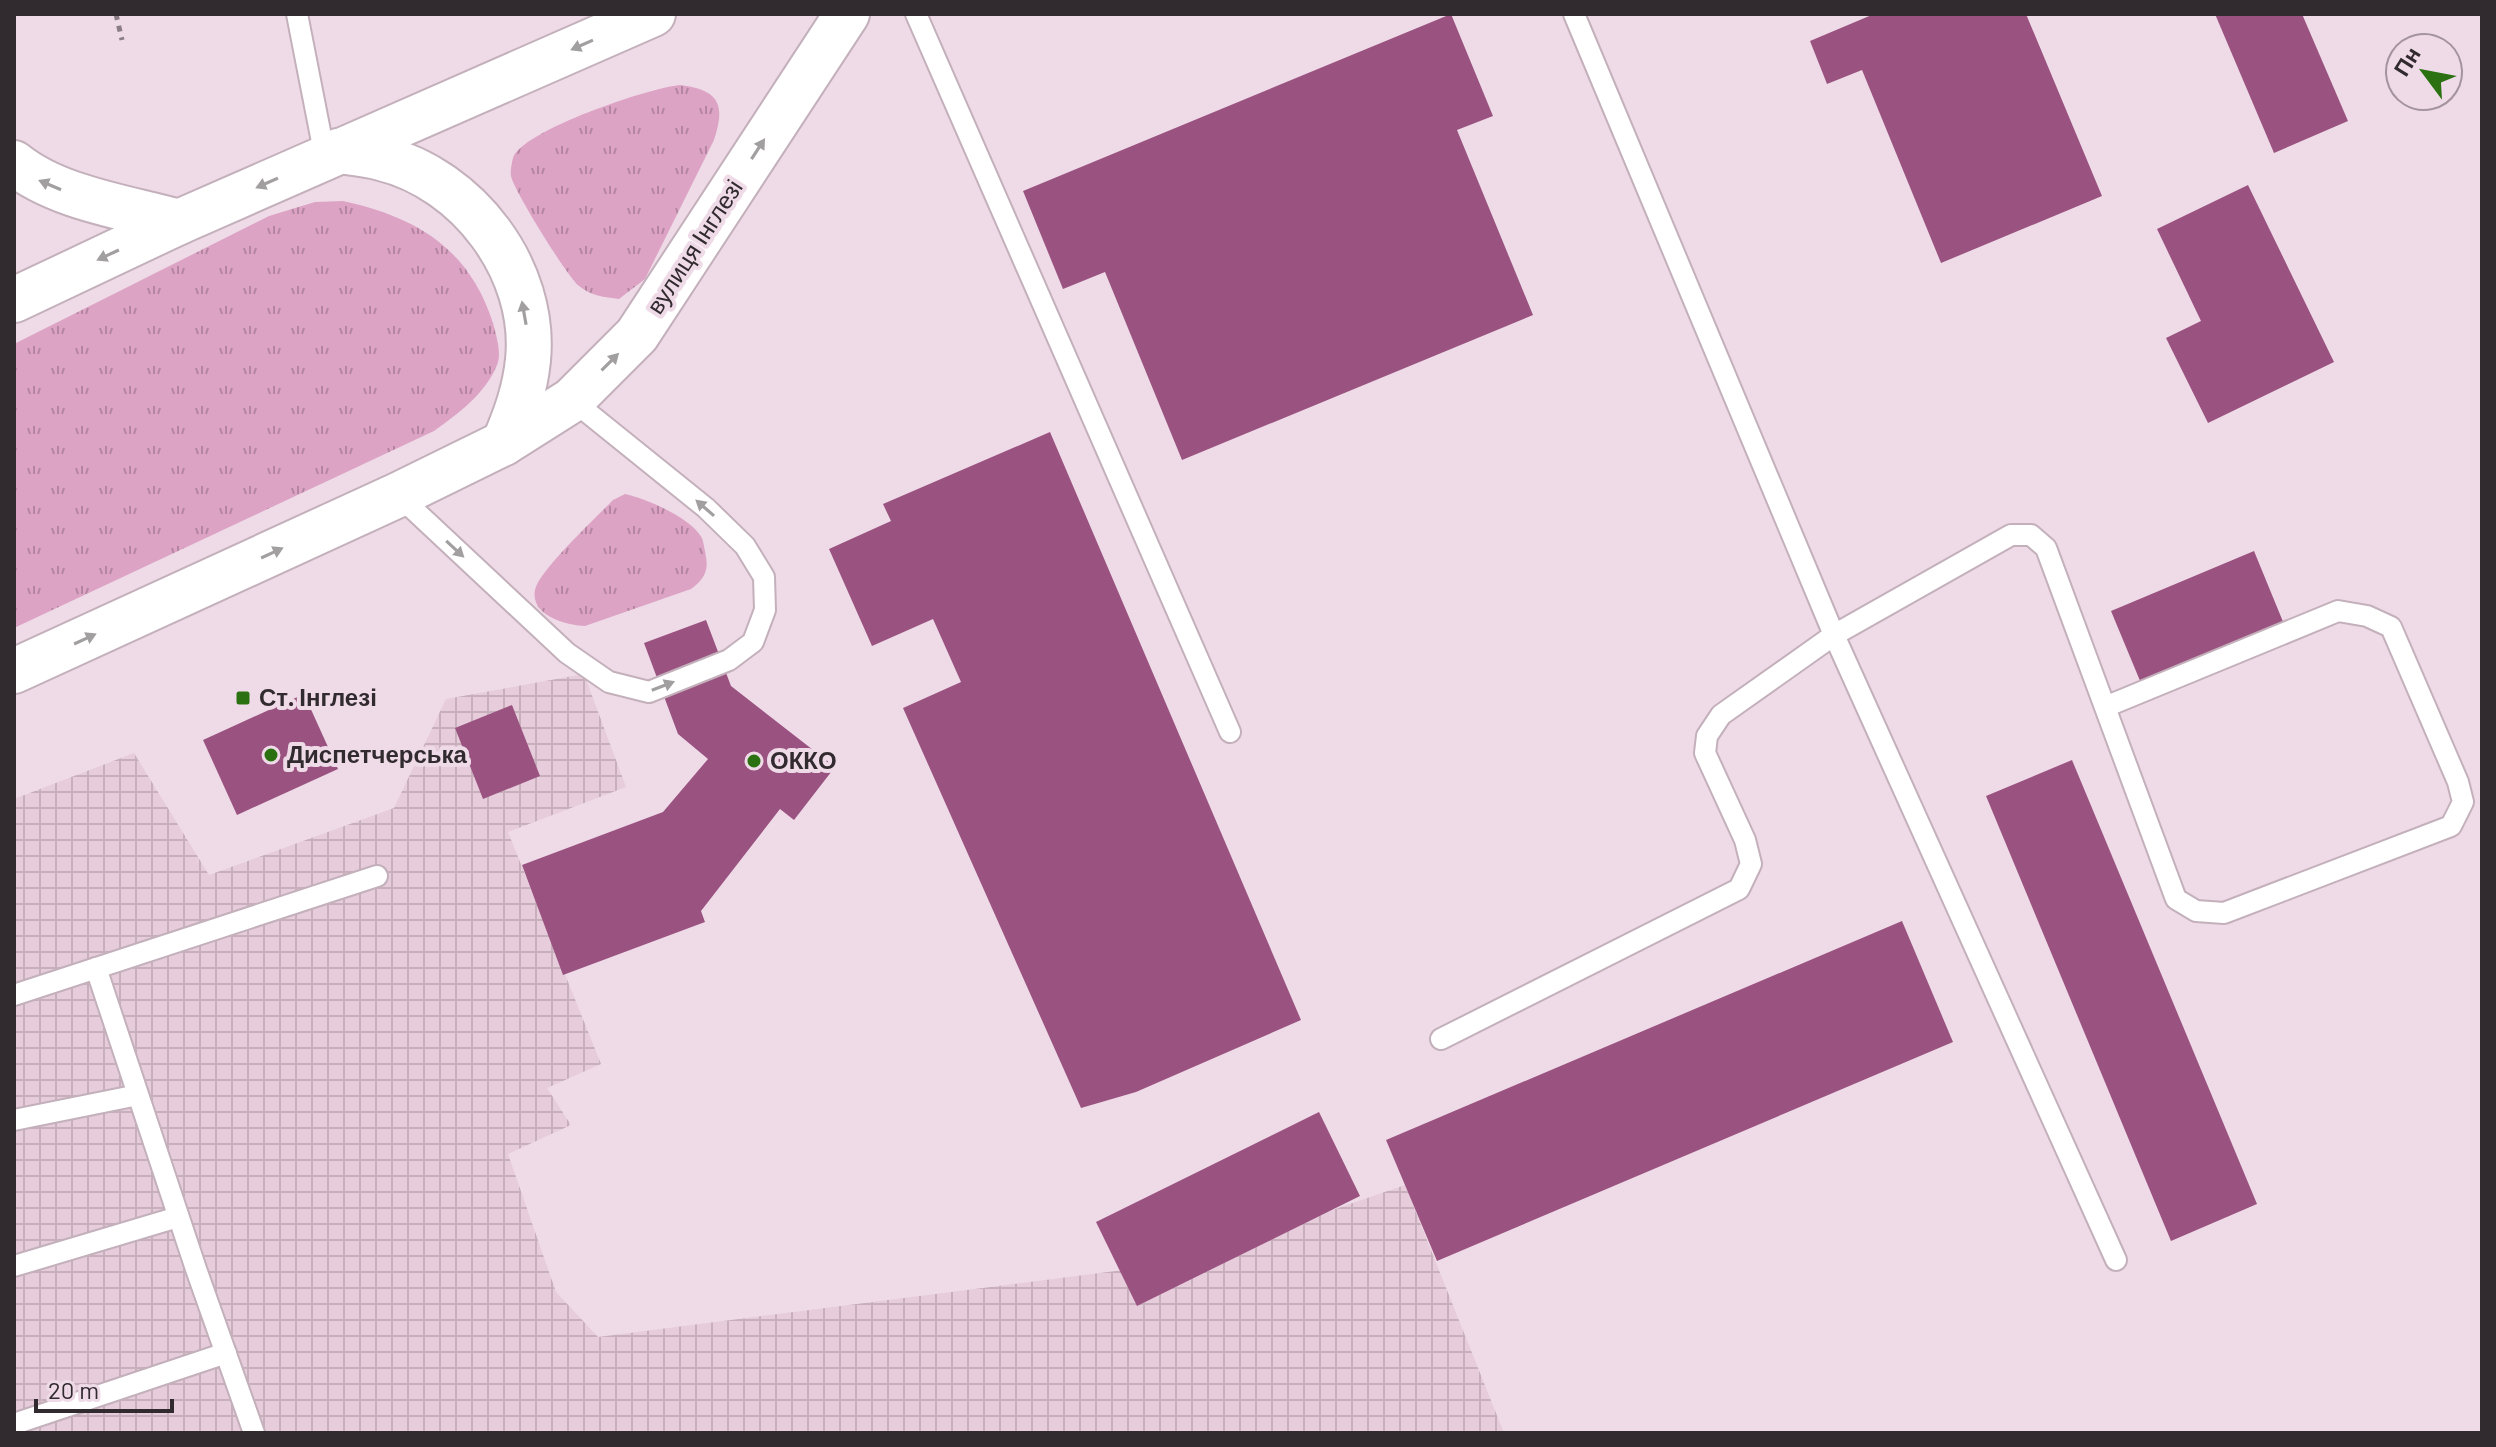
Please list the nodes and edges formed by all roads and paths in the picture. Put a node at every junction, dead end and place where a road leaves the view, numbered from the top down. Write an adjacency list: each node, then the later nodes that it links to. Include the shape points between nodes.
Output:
1 (116, 14): 7 (path)
2 (297, 14): 8 (lane)
3 (653, 14): 8 (main road, one-way to 8)
4 (847, 14): 12 (main road, вулиця Інглезі, one-way to 4, via 637,335)
5 (916, 14): 18 (lane)
6 (1574, 14): 15 (lane)
7 (122, 40)
8 (332, 154): 10 (main road, one-way to 10); 13 (main road, one-way to 8, via 521,402 528,358 525,313 513,270 490,232 460,199 424,174 382,158)
9 (14, 163): 10 (main road, one-way to 9, via 55,188)
10 (179, 222): 11 (main road, one-way to 11)
11 (14, 300)
12 (572, 400): 13 (main road, вулиця Інглезі); 14 (lane, one-way to 12, via 567,653 609,682 649,692 729,660 753,642 765,610 764,577 745,546 706,508)
13 (504, 443): 14 (main road, вулиця Інглезі)
14 (398, 495): 16 (main road, вулиця Інглезі, one-way to 14)
15 (1834, 635): 17 (lane, via 2011,535 2031,535 2046,548); 22 (lane, via 1721,715 1707,736 1705,753 1751,864 1739,889); 26 (lane)
16 (14, 671)
17 (2105, 707): 17 (lane, via 2176,899 2196,911 2224,913 2451,826 2463,802 2391,627 2367,616 2338,611)
18 (1230, 732)
19 (377, 876): 20 (lane)
20 (96, 968): 21 (lane); 23 (lane)
21 (14, 995)
22 (1441, 1039)
23 (138, 1095): 24 (lane); 25 (lane)
24 (14, 1120)
25 (178, 1217): 27 (lane); 28 (lane)
26 (2116, 1260)
27 (14, 1266)
28 (226, 1353): 29 (lane); 30 (lane)
29 (14, 1424)
30 (254, 1433)

